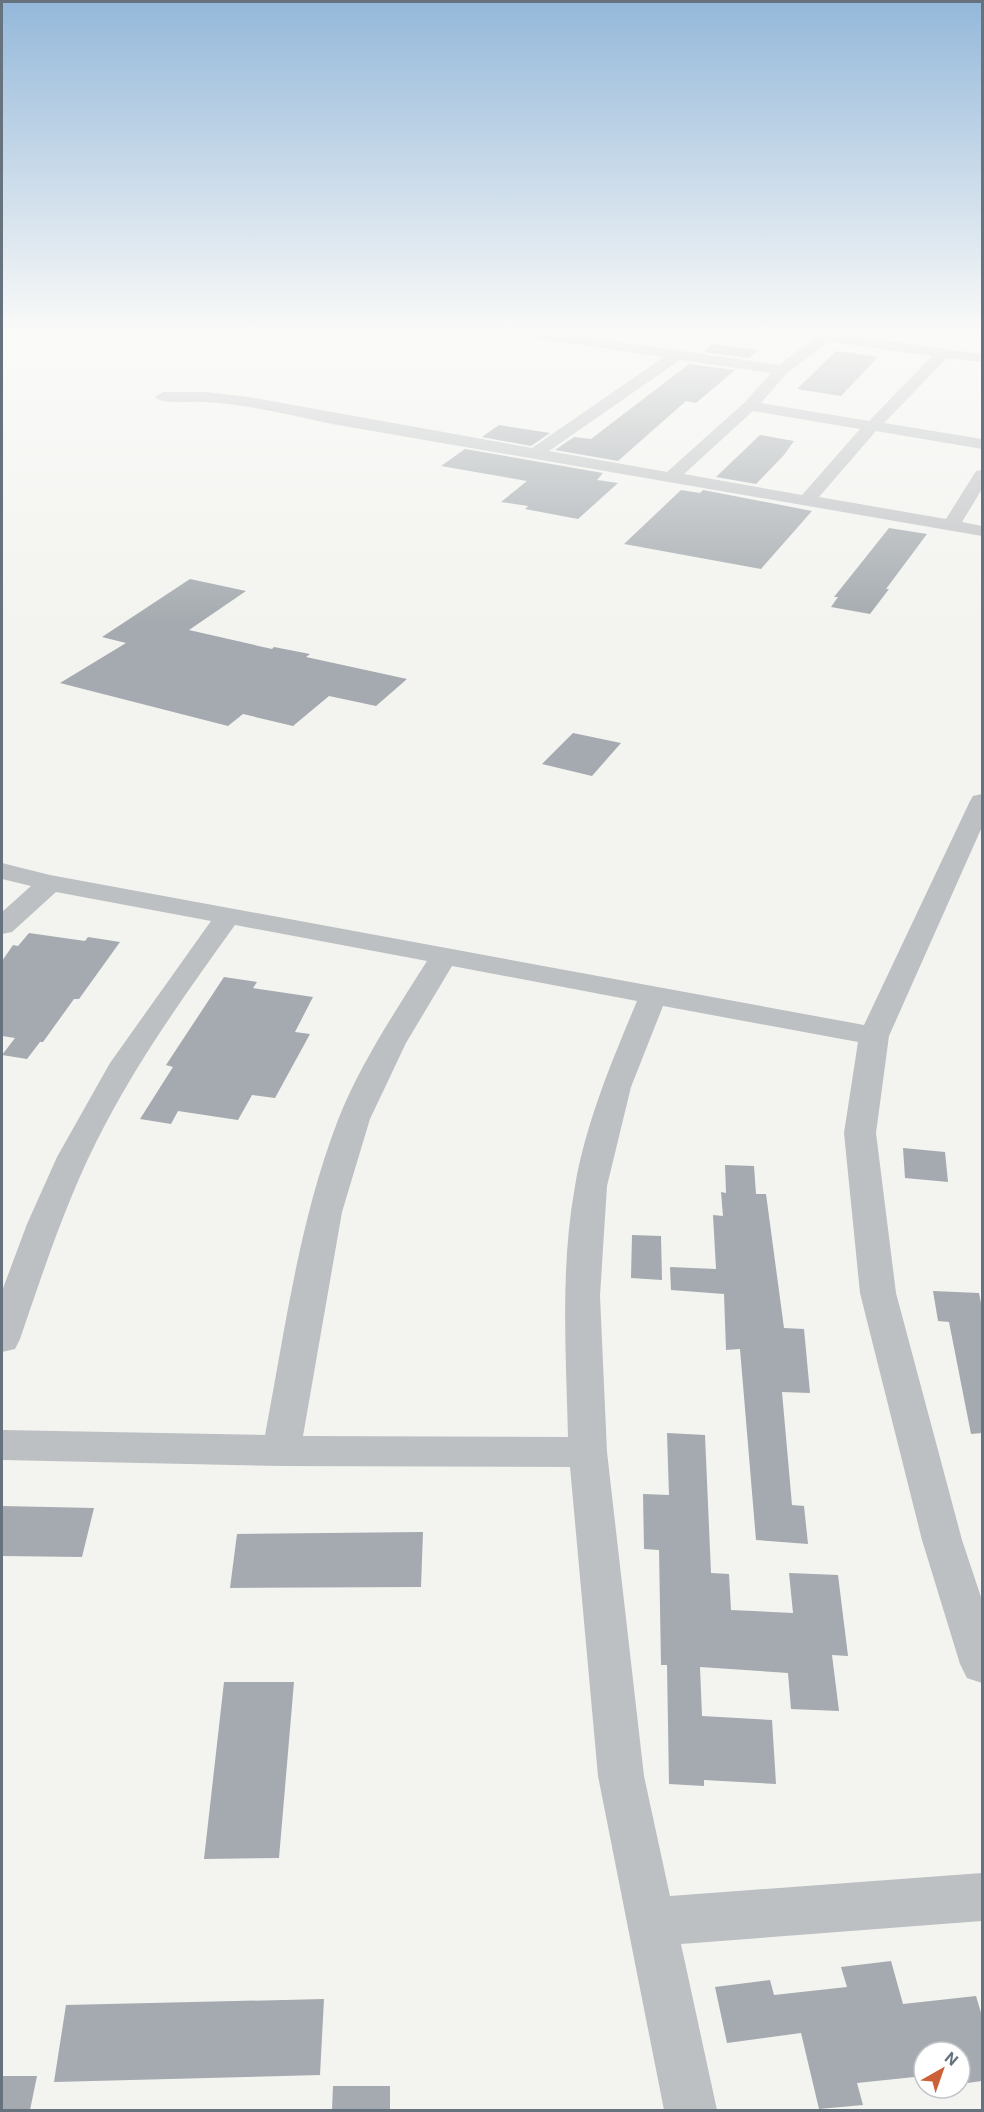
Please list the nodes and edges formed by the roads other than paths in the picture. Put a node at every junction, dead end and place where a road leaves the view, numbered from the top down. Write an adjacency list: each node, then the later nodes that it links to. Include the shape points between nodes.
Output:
1 (383, 428): 7 (street)
2 (573, 428): 7 (street)
3 (726, 428): 9 (street)
4 (872, 428): 10 (street)
5 (889, 428): 6 (street)
6 (982, 444)
7 (536, 453): 9 (street)
8 (982, 476): 11 (street)
9 (671, 477): 10 (street)
10 (807, 500): 11 (street)
11 (951, 526): 12 (street)
12 (982, 531)
13 (982, 801): 20 (street)
14 (2, 871): 15 (street)
15 (50, 884): 16 (street); 17 (street)
16 (228, 916): 18 (street); 21 (street, via 162,1006 117,1076 73,1157)
17 (2, 926)
18 (445, 955): 19 (street); 23 (street, via 391,1043 354,1119 325,1212)
19 (653, 996): 20 (street); 24 (street, via 616,1087 591,1186 582,1296)
20 (874, 1036): 25 (street, via 860,1133 878,1293 942,1540)
21 (2, 1339)
22 (2, 1445): 23 (street)
23 (281, 1451): 24 (street)
24 (588, 1452): 27 (street, via 621,1776)
25 (982, 1664)
26 (982, 1897): 27 (street)
27 (651, 1922): 28 (street)
28 (690, 2110)

